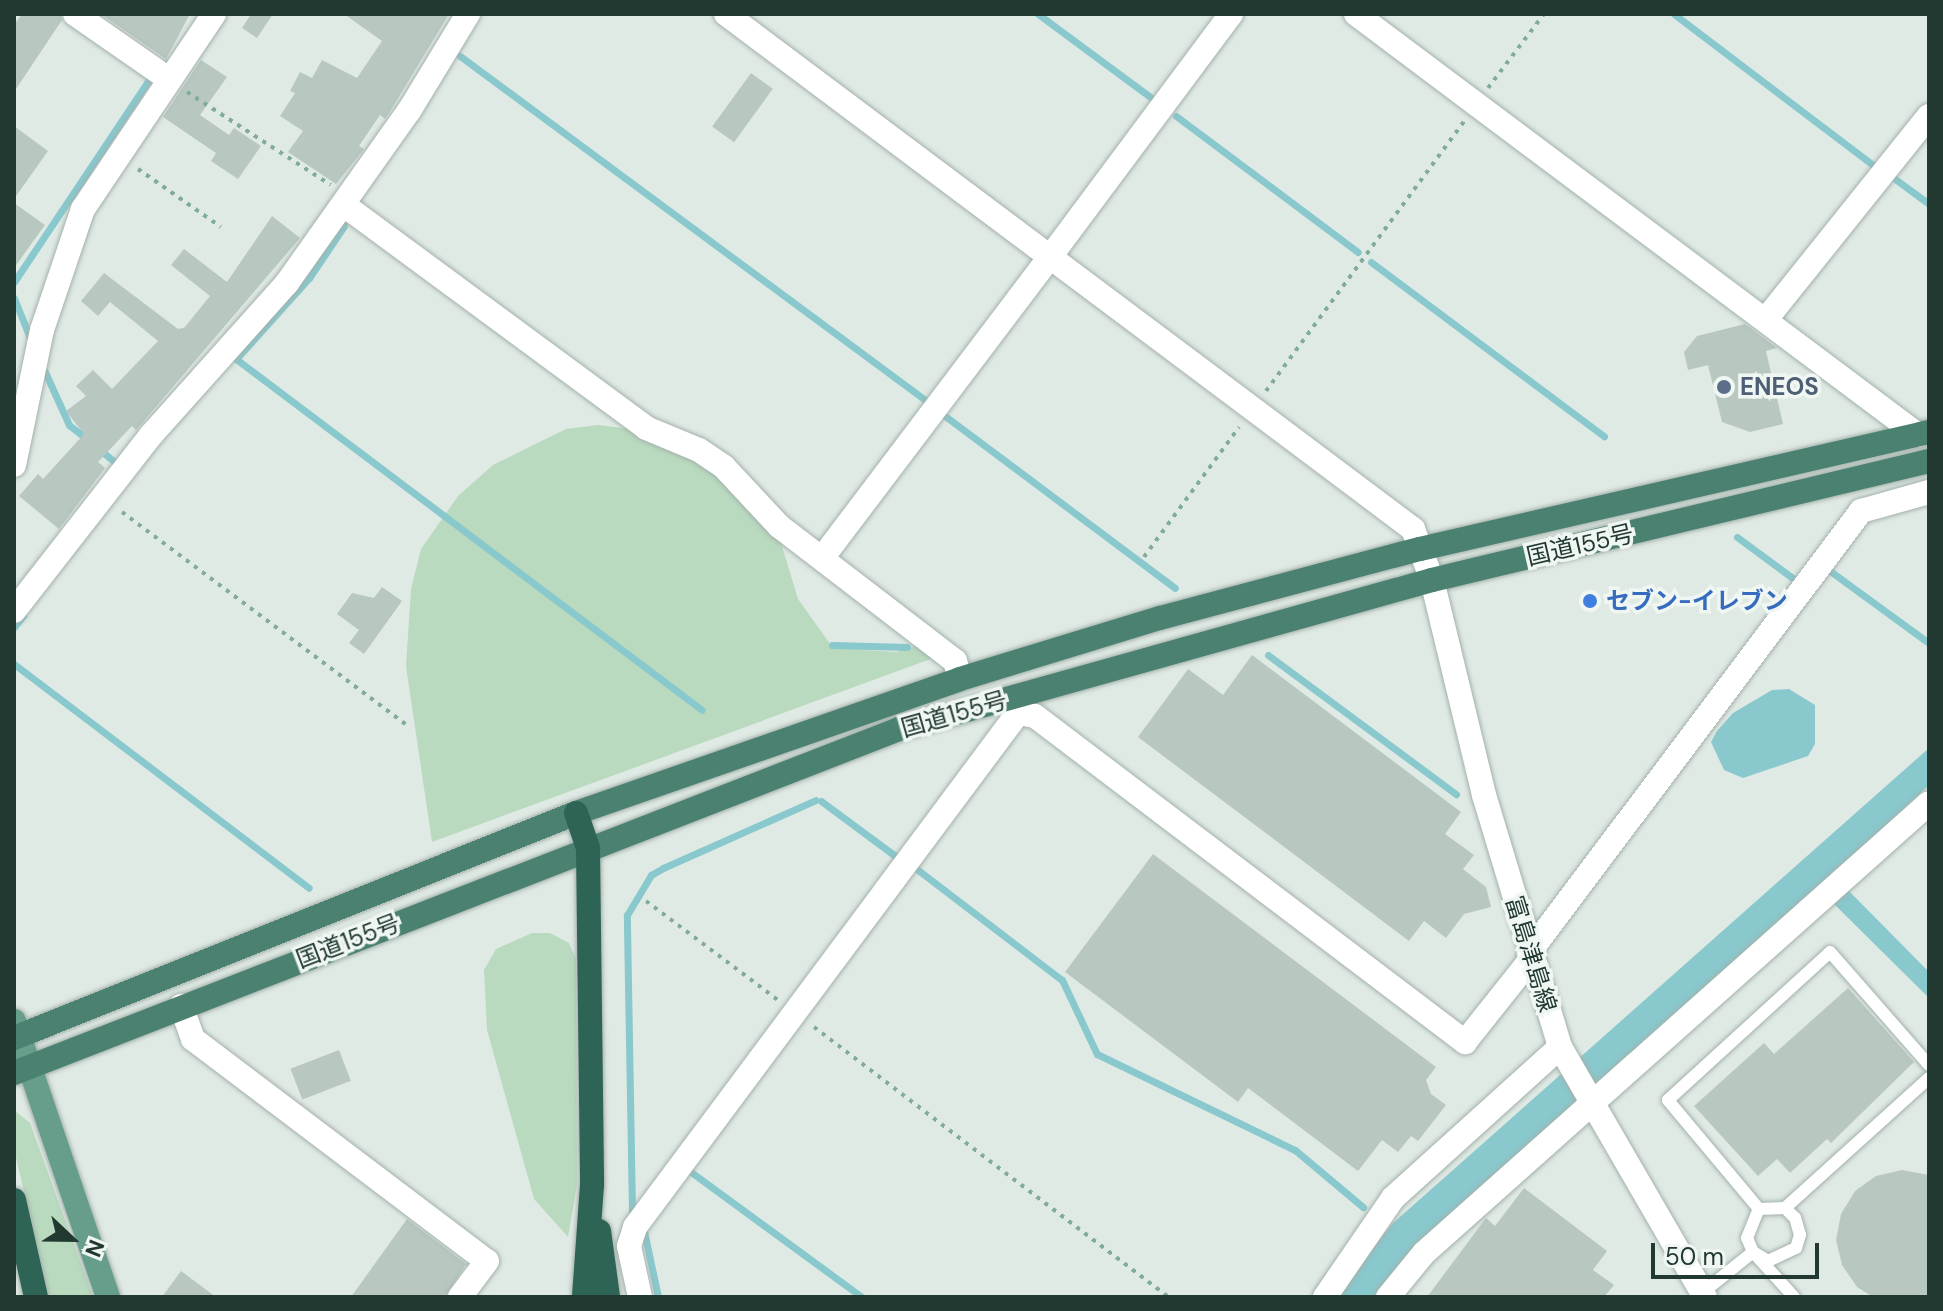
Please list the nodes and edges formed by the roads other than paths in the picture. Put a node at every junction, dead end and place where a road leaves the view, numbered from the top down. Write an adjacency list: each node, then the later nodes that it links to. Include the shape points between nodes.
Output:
1 (75, 14): 7 (street)
2 (214, 14): 7 (street)
3 (468, 14): 9 (street)
4 (726, 14): 10 (street, 富島津島線)
5 (1231, 14): 10 (street)
6 (1356, 14): 11 (street)
7 (167, 78): 12 (street, via 83,209 61,262)
8 (1929, 116): 11 (street)
9 (347, 201): 18 (street, via 646,428 670,434 724,467 779,526); 20 (street, via 287,283)
10 (1050, 257): 17 (street, 富島津島線, via 1413,529); 18 (street)
11 (1767, 318): 13 (street)
12 (17, 421): 15 (street)
13 (1923, 434): 17 (highway, 国道155号)
14 (1929, 461): 19 (highway, 国道155号)
15 (14, 465)
16 (1929, 492): 26 (street, via 1861,511)
17 (1420, 549): 19 (street, 富島津島線); 21 (highway, 国道155号, via 1160,618)
18 (823, 557): 21 (street, via 955,661)
19 (1432, 580): 22 (highway, 国道155号); 26 (street, 富島津島線)
20 (14, 611)
21 (960, 679): 24 (highway, 国道155号)
22 (1016, 705): 25 (highway, 国道155号, via 899,729); 26 (street, via 1465,1042); 45 (street, via 635,1227 629,1246)
23 (1929, 803): 33 (street)
24 (576, 813): 25 (highway); 28 (highway, 国道155号)
25 (588, 848): 27 (highway, 国道155号); 34 (highway)
26 (1530, 956): 29 (street, 富島津島線)
27 (181, 1006): 31 (highway, 国道155号); 42 (street, via 193,1039 487,1261)
28 (15, 1032): 31 (main road)
29 (1560, 1047): 33 (street, 富島津島線); 46 (street, via 1393,1198)
30 (1929, 1065): 37 (lane, via 1830,952 1668,1100)
31 (20, 1071): 41 (main road)
32 (1929, 1078): 36 (lane)
33 (1591, 1107): 39 (street, 富島津島線); 47 (street, via 1424,1253)
34 (592, 1185): 43 (highway); 44 (highway)
35 (14, 1200): 40 (highway)
36 (1785, 1208): 37 (lane); 38 (lane, via 1800,1235 1796,1248 1768,1261)
37 (1759, 1209): 38 (lane, via 1747,1238)
38 (1753, 1252): 39 (lane); 48 (lane)
39 (1704, 1295)
40 (36, 1297)
41 (108, 1297)
42 (460, 1297)
43 (584, 1297)
44 (608, 1297)
45 (640, 1297)
46 (1325, 1297)
47 (1388, 1297)
48 (1794, 1297)

